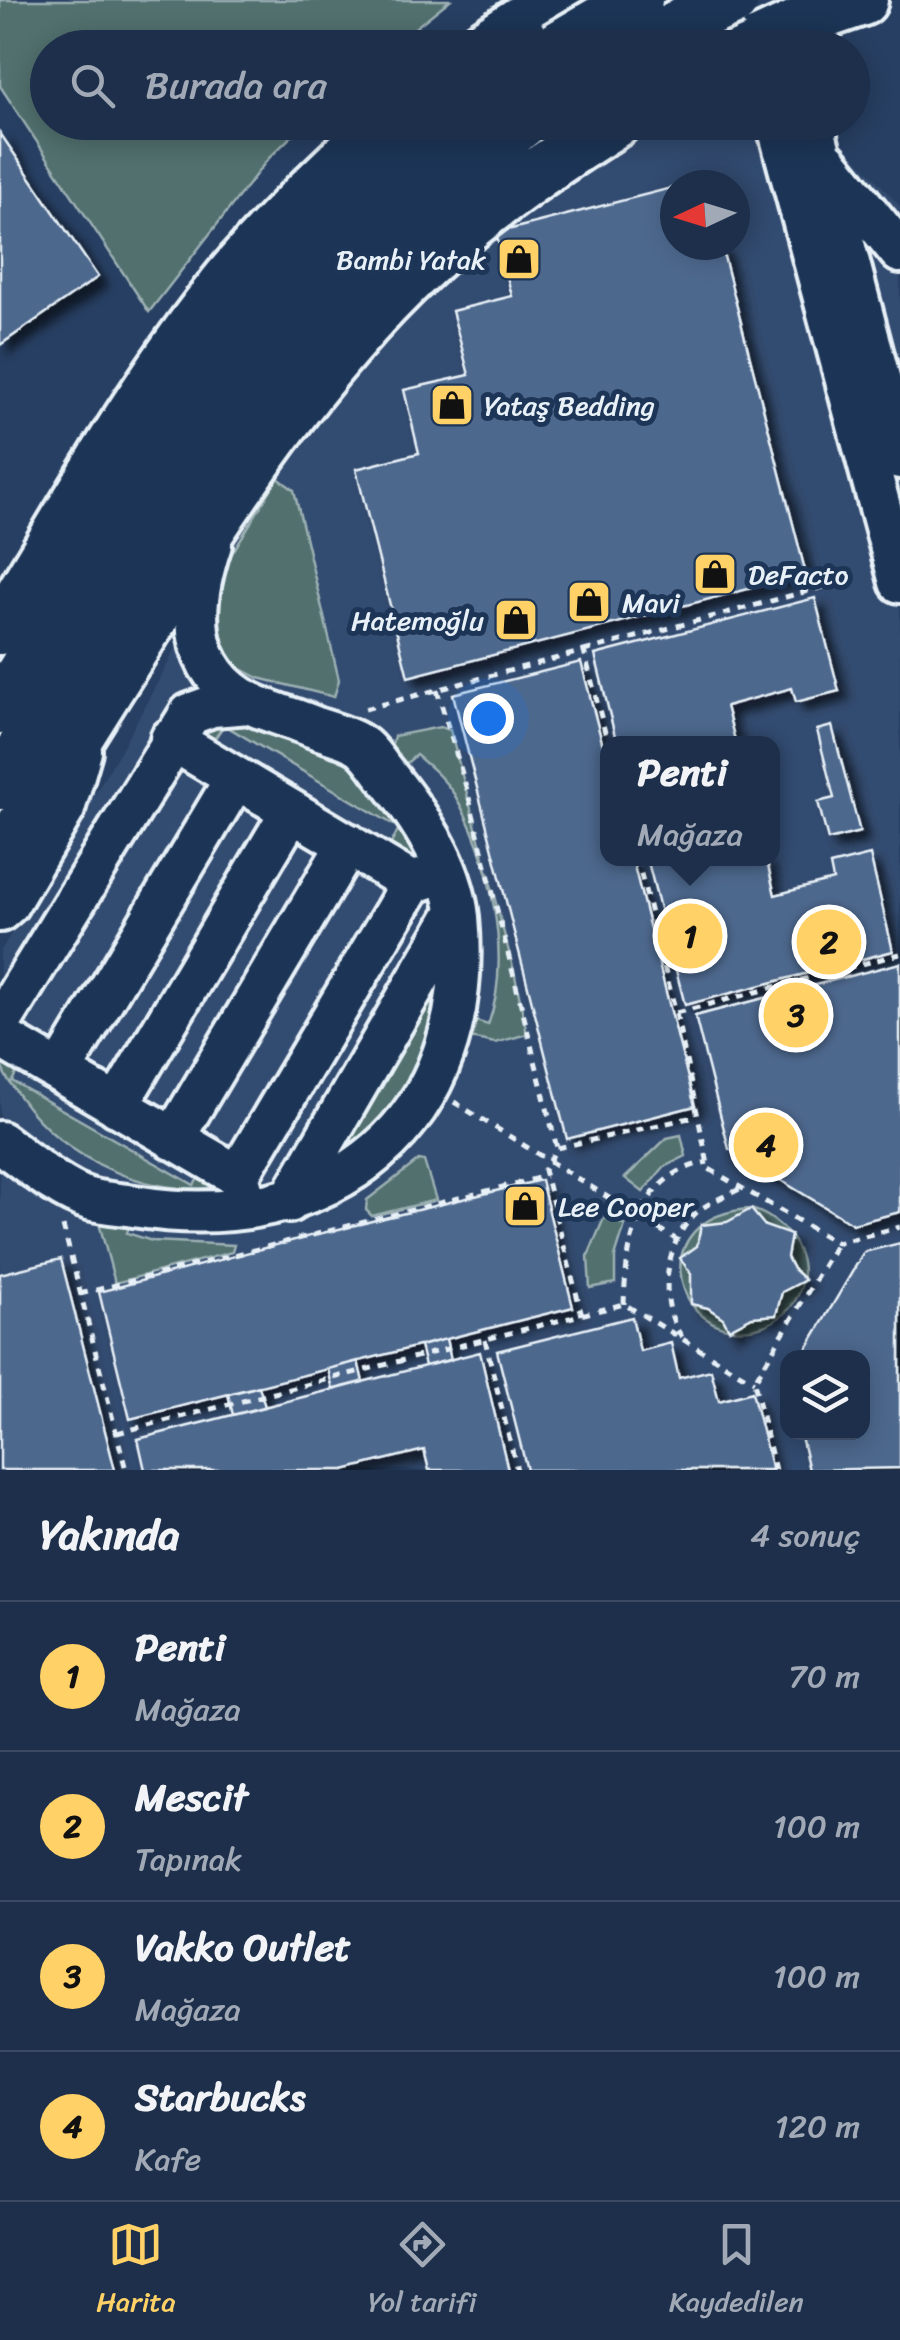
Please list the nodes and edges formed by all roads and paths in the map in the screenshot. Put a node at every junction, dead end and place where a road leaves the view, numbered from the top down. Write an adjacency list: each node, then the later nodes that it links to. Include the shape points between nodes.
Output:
1 (554, 0): 7 (main road)
2 (567, 0): 9 (main road, via 598,6)
3 (637, 0): 8 (main road, bridge)
4 (694, 0): 11 (main road)
5 (734, 0): 10 (main road, bridge)
6 (831, 15): 12 (main road)
7 (508, 30)
8 (586, 30)
9 (625, 30)
10 (670, 30)
11 (718, 30)
12 (792, 30)
13 (365, 140): 25 (main road, via 230,279 156,380)
14 (430, 140): 28 (main road, via 296,266 216,366 149,465)
15 (500, 140): 28 (main road, via 334,286 250,393)
16 (586, 140): 22 (main road, via 523,180 355,335 281,423)
17 (782, 140): 24 (lane)
18 (816, 140): 21 (lane)
19 (817, 140): 20 (lane)
20 (900, 252)
21 (900, 458)
22 (223, 507): 28 (main road); 29 (lane, via 198,584 194,622 219,681)
23 (842, 582): 26 (path)
24 (900, 582)
25 (0, 629)
26 (584, 650): 27 (path); 31 (path)
27 (437, 690): 30 (path); 43 (path)
28 (41, 700): 34 (main road); 37 (main road); 40 (lane, via 64,809)
29 (249, 703): 32 (lane, via 190,714); 39 (lane, via 363,746 429,836)
30 (358, 710)
31 (606, 736)
32 (171, 739): 33 (lane); 46 (lane)
33 (236, 778): 35 (lane); 48 (lane)
34 (0, 784)
35 (291, 812): 36 (lane); 50 (lane)
36 (348, 844): 39 (lane); 53 (lane)
37 (0, 861)
38 (638, 866): 45 (path)
39 (429, 877): 41 (lane); 61 (lane)
40 (0, 911)
41 (457, 912): 49 (lane, via 461,973 454,1021); 62 (lane)
42 (514, 928): 43 (path)
43 (503, 931): 55 (path)
44 (900, 954): 45 (path)
45 (676, 1013): 52 (path)
46 (0, 1024)
47 (0, 1037): 48 (lane)
48 (60, 1072): 50 (lane)
49 (429, 1086): 56 (path); 62 (lane, via 395,1133 362,1163)
50 (117, 1106): 53 (lane)
51 (0, 1116): 58 (lane)
52 (698, 1116): 55 (path); 57 (path)
53 (173, 1139): 61 (lane)
54 (0, 1142): 58 (lane)
55 (557, 1148): 56 (path)
56 (549, 1160): 59 (path); 64 (path)
57 (708, 1162): 60 (path, via 709,1170); 64 (path, via 668,1178)
58 (39, 1170): 61 (lane, via 86,1198 183,1213)
59 (546, 1176): 68 (path); 70 (path)
60 (742, 1188): 66 (path, via 701,1209); 67 (path)
61 (243, 1193): 62 (lane)
62 (288, 1202)
63 (60, 1212): 68 (path)
64 (639, 1217): 66 (path); 69 (path, via 628,1250)
65 (900, 1226): 67 (path)
66 (677, 1240): 71 (path, via 668,1285)
67 (836, 1243): 73 (path)
68 (80, 1294): 74 (path)
69 (624, 1304): 70 (path); 71 (path)
70 (582, 1315): 72 (path)
71 (683, 1339): 73 (path)
72 (484, 1340): 74 (path); 76 (path)
73 (754, 1382): 77 (path)
74 (117, 1434): 75 (path)
75 (126, 1470)
76 (517, 1470)
77 (775, 1470)

